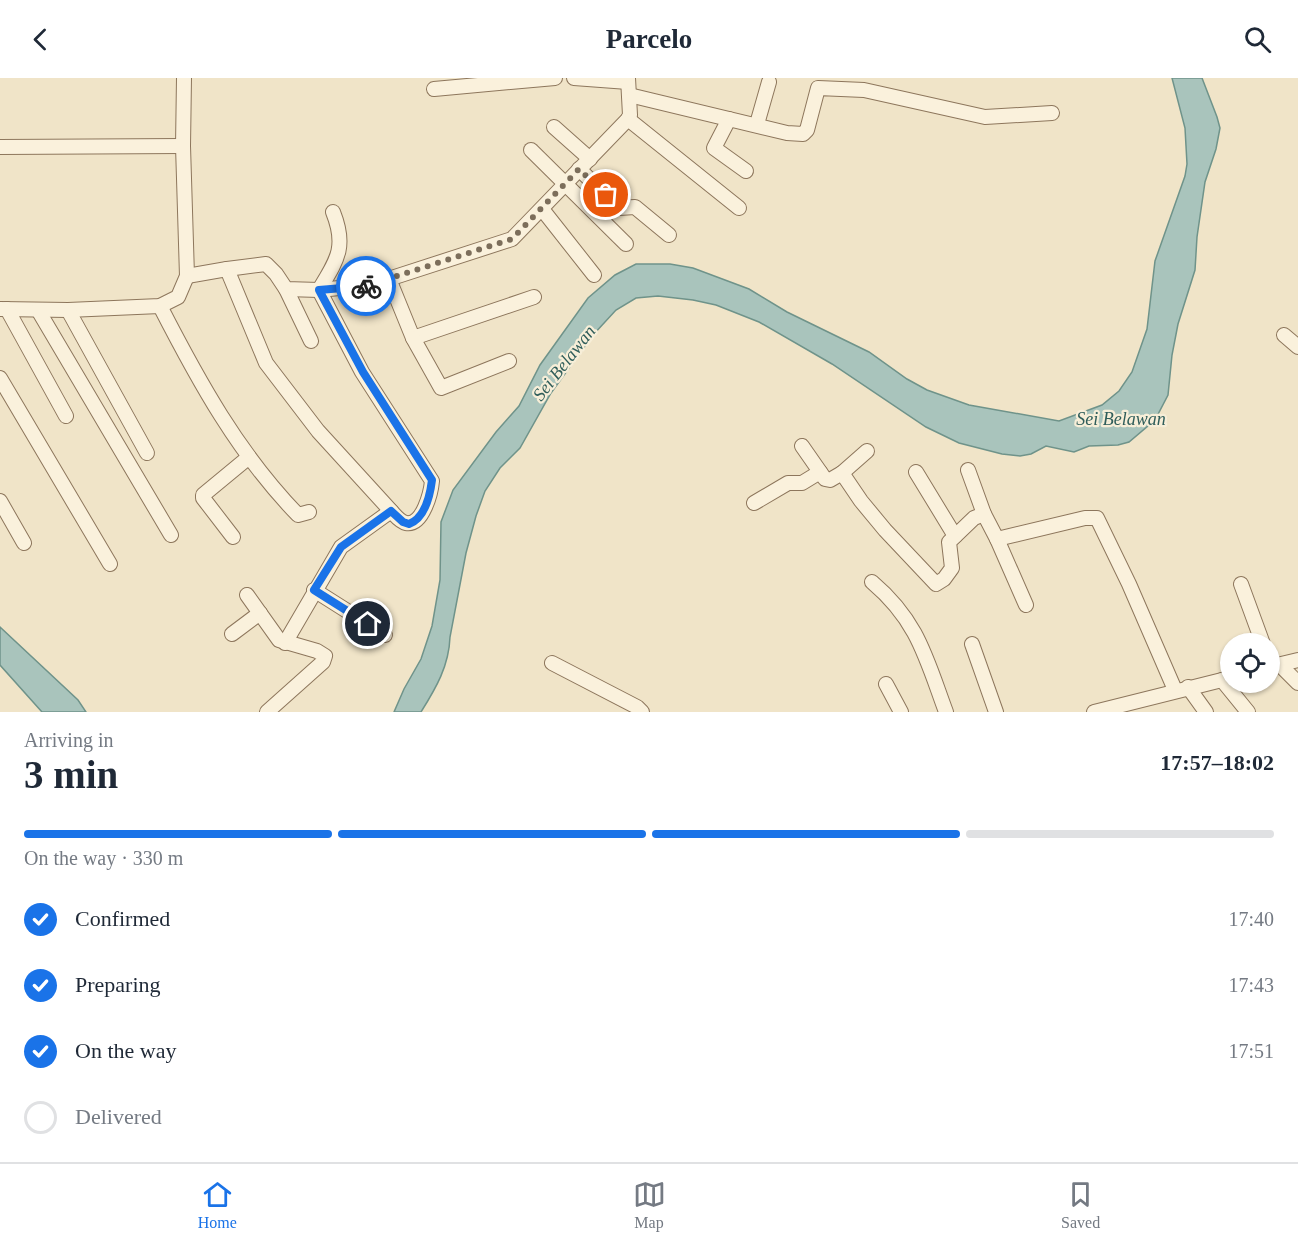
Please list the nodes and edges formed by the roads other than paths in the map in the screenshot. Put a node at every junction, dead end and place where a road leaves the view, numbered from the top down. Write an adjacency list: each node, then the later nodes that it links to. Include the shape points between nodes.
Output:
1 (184, 78): 13 (street)
2 (555, 78): 7 (street)
3 (574, 78): 6 (street)
4 (769, 82): 11 (street)
5 (820, 83): 8 (street, via 985,117); 11 (street, via 804,134)
6 (629, 85): 9 (street); 10 (street)
7 (434, 89)
8 (1052, 113)
9 (628, 119): 16 (street); 20 (street)
10 (729, 119): 11 (street); 18 (street, via 714,148)
11 (757, 124)
12 (554, 127): 16 (street)
13 (183, 146): 14 (street); 27 (street)
14 (0, 147)
15 (531, 150): 19 (street)
16 (590, 159): 17 (street)
17 (579, 169): 19 (street); 23 (street, via 619,208 635,207)
18 (746, 171)
19 (566, 184): 21 (street); 24 (street)
20 (739, 208)
21 (542, 209): 26 (street); 28 (street, via 512,239)
22 (333, 212): 30 (street, via 341,248)
23 (669, 235)
24 (626, 244)
25 (227, 269): 27 (street); 29 (street, via 266,264); 53 (street, via 266,363 318,431)
26 (594, 275)
27 (187, 276): 32 (street, via 178,297)
28 (389, 279): 30 (street); 37 (street)
29 (285, 289): 30 (street); 38 (street)
30 (319, 290): 53 (street, via 363,372 432,480 431,492 415,522 403,522)
31 (534, 297): 37 (street)
32 (160, 306): 35 (street); 46 (street, via 199,382)
33 (4, 309): 34 (street); 42 (street)
34 (38, 310): 35 (street); 56 (street)
35 (68, 310): 45 (street)
36 (1284, 335): 39 (street)
37 (413, 338): 40 (street, via 441,388)
38 (311, 341)
39 (1298, 347)
40 (509, 361)
41 (0, 378): 61 (street)
42 (66, 416)
43 (802, 446): 48 (street)
44 (867, 451): 49 (street)
45 (147, 453)
46 (249, 457): 54 (street, via 298,515); 58 (street, via 203,495)
47 (968, 470): 55 (street)
48 (820, 472): 49 (street, via 828,480); 52 (street, via 802,483 788,483)
49 (842, 472): 57 (street, via 885,530 936,584 952,568 948,544)
50 (916, 472): 57 (street)
51 (0, 501): 60 (street)
52 (754, 503)
53 (391, 511): 64 (street, via 341,547)
54 (309, 512)
55 (984, 514): 57 (street); 59 (street)
56 (171, 535)
57 (955, 536)
58 (233, 537)
59 (997, 540): 66 (street); 80 (street, via 1095,517)
60 (24, 543)
61 (110, 564)
62 (872, 582): 85 (street, via 901,612 919,640)
63 (1240, 584): 68 (street)
64 (314, 590): 70 (street); 71 (street)
65 (247, 595): 67 (street)
66 (1026, 605)
67 (260, 613): 69 (street); 71 (street, via 275,636)
68 (1259, 633)
69 (232, 634)
70 (385, 635)
71 (285, 643): 82 (street, via 324,654 325,658)
72 (972, 644): 86 (street)
73 (1298, 660): 75 (street)
74 (552, 663): 83 (street)
75 (1280, 663)
76 (1280, 670): 78 (street)
77 (1220, 680): 80 (street)
78 (1298, 683)
79 (886, 684): 84 (street)
80 (1182, 689): 87 (street); 88 (street)
81 (1235, 693): 89 (street)
82 (267, 712)
83 (642, 712)
84 (900, 712)
85 (946, 712)
86 (996, 712)
87 (1094, 712)
88 (1206, 712)
89 (1248, 712)

